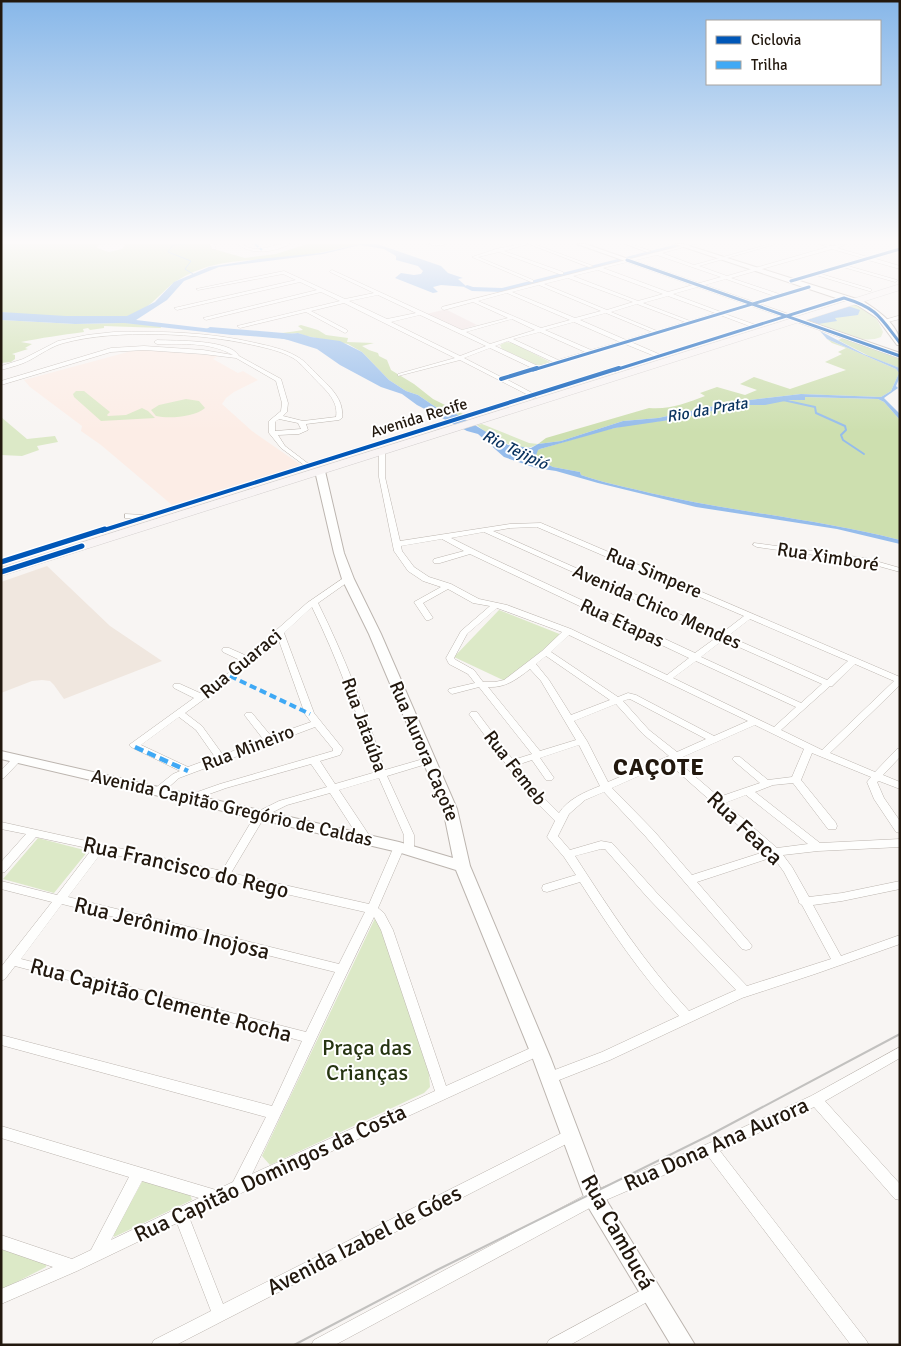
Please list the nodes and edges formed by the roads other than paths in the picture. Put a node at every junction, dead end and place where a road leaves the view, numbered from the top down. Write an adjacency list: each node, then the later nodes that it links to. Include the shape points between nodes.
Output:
1 (182, 307): 18 (street)
2 (253, 307): 25 (street)
3 (320, 307): 20 (street)
4 (357, 307): 29 (street)
5 (407, 307): 22 (street)
6 (449, 307): 19 (street)
7 (487, 307): 26 (street)
8 (545, 307): 28 (street)
9 (595, 307): 21 (street)
10 (620, 307): 21 (street)
11 (650, 307): 31 (street)
12 (703, 307): 23 (street)
13 (741, 307): 23 (street)
14 (759, 307): 27 (main road)
15 (820, 307): 27 (main road, Avenida Recife)
16 (833, 307): 27 (main road, Avenida Recife)
17 (867, 307): 30 (main road)
18 (177, 308)
19 (444, 308)
20 (306, 310): 32 (street); 35 (street)
21 (605, 311): 28 (street); 37 (street)
22 (420, 313): 29 (street); 36 (street)
23 (720, 313): 31 (street); 33 (street)
24 (900, 317): 30 (street)
25 (206, 318)
26 (512, 318): 34 (street); 36 (street)
27 (790, 318): 33 (main road, Avenida Recife); 42 (main road); 61 (main road, Avenida Recife)
28 (574, 320): 34 (street); 44 (street)
29 (387, 321): 52 (street)
30 (884, 321): 41 (main road); 45 (main road)
31 (689, 322): 37 (street)
32 (240, 326)
33 (754, 326): 49 (main road, Avenida Recife)
34 (539, 330): 39 (street); 48 (street)
35 (345, 331)
36 (462, 332): 47 (street)
37 (656, 332): 44 (street)
38 (126, 333): 40 (street); 54 (street, via 65,340 22,362); 62 (street, via 230,339 292,355 334,396 340,407 337,419)
39 (508, 338): 47 (street); 53 (street)
40 (121, 339)
41 (885, 339): 42 (main road); 45 (main road)
42 (856, 340): 50 (main road)
43 (157, 342): 51 (street, via 207,345 230,350)
44 (624, 342): 48 (street); 49 (street)
45 (900, 344)
46 (116, 347): 51 (street, via 183,350); 58 (street)
47 (495, 347): 52 (street); 55 (street)
48 (590, 352): 53 (street)
49 (659, 356): 59 (main road, Avenida Recife)
50 (900, 356)
51 (237, 357): 60 (street, via 279,380 285,403 284,412)
52 (458, 358): 56 (street); 57 (street)
53 (558, 362): 55 (street)
54 (1, 368)
55 (537, 368): 57 (street)
56 (400, 374)
57 (501, 379): 59 (street)
58 (1, 382)
59 (534, 396): 61 (main road, Avenida Recife)
60 (279, 417): 62 (street); 63 (street, via 272,421)
61 (474, 419): 64 (main road, Avenida Recife, via 450,430); 65 (main road, Avenida Recife, via 440,425)
62 (302, 423): 63 (street, via 305,430 302,432)
63 (272, 433): 65 (street, via 283,447)
64 (382, 451): 66 (main road, Avenida Recife); 71 (street, via 382,477)
65 (308, 466): 68 (main road, Avenida Recife)
66 (320, 471): 77 (main road, Avenida Recife); 78 (main road, Rua Aurora Caçote)
67 (128, 516): 68 (street)
68 (144, 518): 75 (main road, Avenida Recife)
69 (485, 530): 70 (street, Rua Simpere); 82 (street, Rua Simpere, via 528,524 547,528); 86 (street, Avenida Chico Mendes)
70 (444, 537): 71 (street, Rua Simpere); 73 (street, Rua Etapas)
71 (396, 544): 79 (street, via 411,570)
72 (757, 545): 76 (street, Rua Ximboré, via 865,560)
73 (471, 551): 74 (street); 89 (street, Rua Etapas)
74 (437, 561)
75 (1, 562)
76 (900, 570)
77 (1, 572)
78 (348, 579): 80 (street, Rua Guaraci); 122 (main road, Rua Aurora Caçote)
79 (448, 586): 81 (street, via 476,601); 83 (street, via 418,602)
80 (314, 602): 85 (street, Rua Guaraci); 125 (street, Rua Jataúba, via 364,721)
81 (496, 605): 84 (street); 95 (street, via 464,633 450,658 471,672)
82 (750, 615): 86 (street); 91 (street, Rua Simpere)
83 (429, 618)
84 (568, 631): 88 (street); 93 (street)
85 (280, 634): 90 (street, Rua Guaraci); 107 (street)
86 (723, 636): 89 (street); 96 (street, Avenida Chico Mendes)
87 (226, 650): 90 (street)
88 (549, 654): 92 (street); 100 (street, Rua Feaca)
89 (695, 658): 93 (street); 101 (street, Rua Etapas)
90 (248, 660): 99 (street, Rua Guaraci)
91 (854, 660): 94 (street, Rua Simpere); 96 (street)
92 (532, 665): 95 (street, via 507,682); 105 (street)
93 (667, 679): 106 (street)
94 (900, 680): 114 (street)
95 (481, 684): 98 (street); 116 (street)
96 (829, 684): 101 (street)
97 (177, 686): 99 (street)
98 (452, 691)
99 (200, 697): 102 (street, Rua Guaraci)
100 (618, 701): 105 (street); 110 (street, via 628,696 639,699); 117 (street, Rua Feaca)
101 (802, 707): 108 (street)
102 (178, 713): 118 (street, via 194,722); 124 (street, Rua Guaraci, via 135,742 134,747)
103 (474, 714): 123 (street, Rua Femeb)
104 (250, 715): 109 (street)
105 (568, 720): 111 (street)
106 (756, 721): 108 (street); 110 (street)
107 (316, 723): 109 (street, Rua Mineiro); 121 (street, via 338,749 334,754)
108 (776, 730): 112 (street)
109 (269, 740): 118 (street, Rua Mineiro)
110 (713, 740): 117 (street)
111 (582, 741): 116 (street); 132 (street)
112 (810, 747): 114 (street); 129 (street)
113 (900, 751): 127 (street)
114 (823, 754): 127 (street)
115 (1, 755): 119 (main road, Avenida Capitão Gregório de Caldas)
116 (536, 756): 123 (street); 128 (street)
117 (672, 757): 132 (street); 137 (street, Rua Feaca)
118 (220, 758): 124 (street, Rua Mineiro)
119 (17, 759): 126 (street); 135 (main road, Avenida Capitão Gregório de Caldas)
120 (737, 759): 130 (street)
121 (314, 760): 133 (street); 136 (street)
122 (430, 760): 125 (street); 151 (main road, Rua Aurora Caçote, via 455,826)
123 (510, 764): 139 (street, Rua Femeb)
124 (188, 771): 135 (street, Rua Mineiro, via 176,776)
125 (382, 775): 133 (street); 148 (street, Rua Jataúba, via 409,835)
126 (1, 776)
127 (875, 777): 131 (street); 142 (street, via 872,782 874,791)
128 (549, 778)
129 (796, 780): 130 (street); 141 (street)
130 (766, 784): 134 (street)
131 (900, 786)
132 (605, 787): 139 (street, via 572,804); 155 (street)
133 (334, 788): 138 (street, via 275,805); 144 (street)
134 (747, 791): 137 (street); 147 (street)
135 (157, 792): 136 (main road, Avenida Capitão Gregório de Caldas)
136 (187, 799): 138 (main road, Avenida Capitão Gregório de Caldas)
137 (719, 801): 149 (street, Rua Feaca)
138 (261, 814): 144 (main road, Avenida Capitão Gregório de Caldas); 153 (street)
139 (560, 820): 150 (street, via 552,837)
140 (1, 825): 143 (street, Rua Francisco do Rego)
141 (832, 826)
142 (900, 829)
143 (34, 832): 146 (street, Rua Francisco do Rego); 152 (street)
144 (365, 838): 148 (main road, Avenida Capitão Gregório de Caldas)
145 (900, 843): 147 (street)
146 (100, 847): 153 (street, Rua Francisco do Rego); 159 (street)
147 (818, 847): 149 (street)
148 (404, 848): 151 (main road, Avenida Capitão Gregório de Caldas); 161 (street)
149 (775, 852): 155 (street); 160 (street, Rua Feaca)
150 (568, 854): 154 (street); 168 (street, via 608,846)
151 (462, 866): 173 (main road, Rua Aurora Caçote)
152 (1, 869)
153 (225, 875): 161 (street, Rua Francisco do Rego)
154 (583, 877): 158 (street); 169 (street, via 615,926)
155 (690, 880): 163 (street)
156 (1, 885): 159 (street, Rua Jerônimo Inojosa)
157 (900, 885): 160 (street)
158 (547, 888)
159 (58, 900): 164 (street); 166 (street, Rua Jerônimo Inojosa)
160 (804, 902): 165 (street, Rua Feaca)
161 (372, 909): 166 (street); 175 (street, via 383,920)
162 (900, 939): 165 (street)
163 (746, 946)
164 (12, 961): 167 (street); 170 (street, Rua Capitão Clemente Rocha)
165 (838, 962): 168 (street)
166 (342, 969): 170 (street)
167 (1, 976)
168 (746, 992): 169 (street)
169 (687, 1017): 174 (street, via 606,1056)
170 (310, 1038): 177 (street)
171 (1, 1040): 177 (street)
172 (900, 1052): 176 (street, Rua Dona Ana Aurora)
173 (540, 1054): 174 (main road, Rua Cambucá); 175 (street, Rua Capitão Domingos da Costa)
174 (549, 1078): 179 (main road, Rua Cambucá)
175 (442, 1093): 182 (street, Rua Capitão Domingos da Costa)
176 (816, 1100): 180 (street, Rua Dona Ana Aurora); 183 (street)
177 (275, 1114): 182 (street)
178 (1, 1132): 181 (street)
179 (570, 1136): 185 (main road, Rua Cambucá); 192 (street, Avenida Izabel de Góes)
180 (710, 1149): 185 (street, Rua Dona Ana Aurora); 197 (street)
181 (138, 1174): 184 (street); 188 (street)
182 (238, 1187): 184 (street, Rua Capitão Domingos da Costa)
183 (900, 1194)
184 (216, 1197): 186 (street, Rua Capitão Domingos da Costa)
185 (594, 1198): 190 (main road, Rua Cambucá); 194 (street, Rua Dona Ana Aurora)
186 (181, 1214): 188 (street, Rua Capitão Domingos da Costa); 192 (street)
187 (1, 1242): 189 (street)
188 (96, 1254): 189 (street, Rua Capitão Domingos da Costa)
189 (72, 1266): 191 (street, Rua Capitão Domingos da Costa)
190 (651, 1292): 195 (street); 196 (main road, Rua Cambucá)
191 (1, 1297)
192 (219, 1313): 193 (street, Avenida Izabel de Góes)
193 (159, 1345)
194 (319, 1345)
195 (554, 1345)
196 (684, 1345)
197 (861, 1345)

